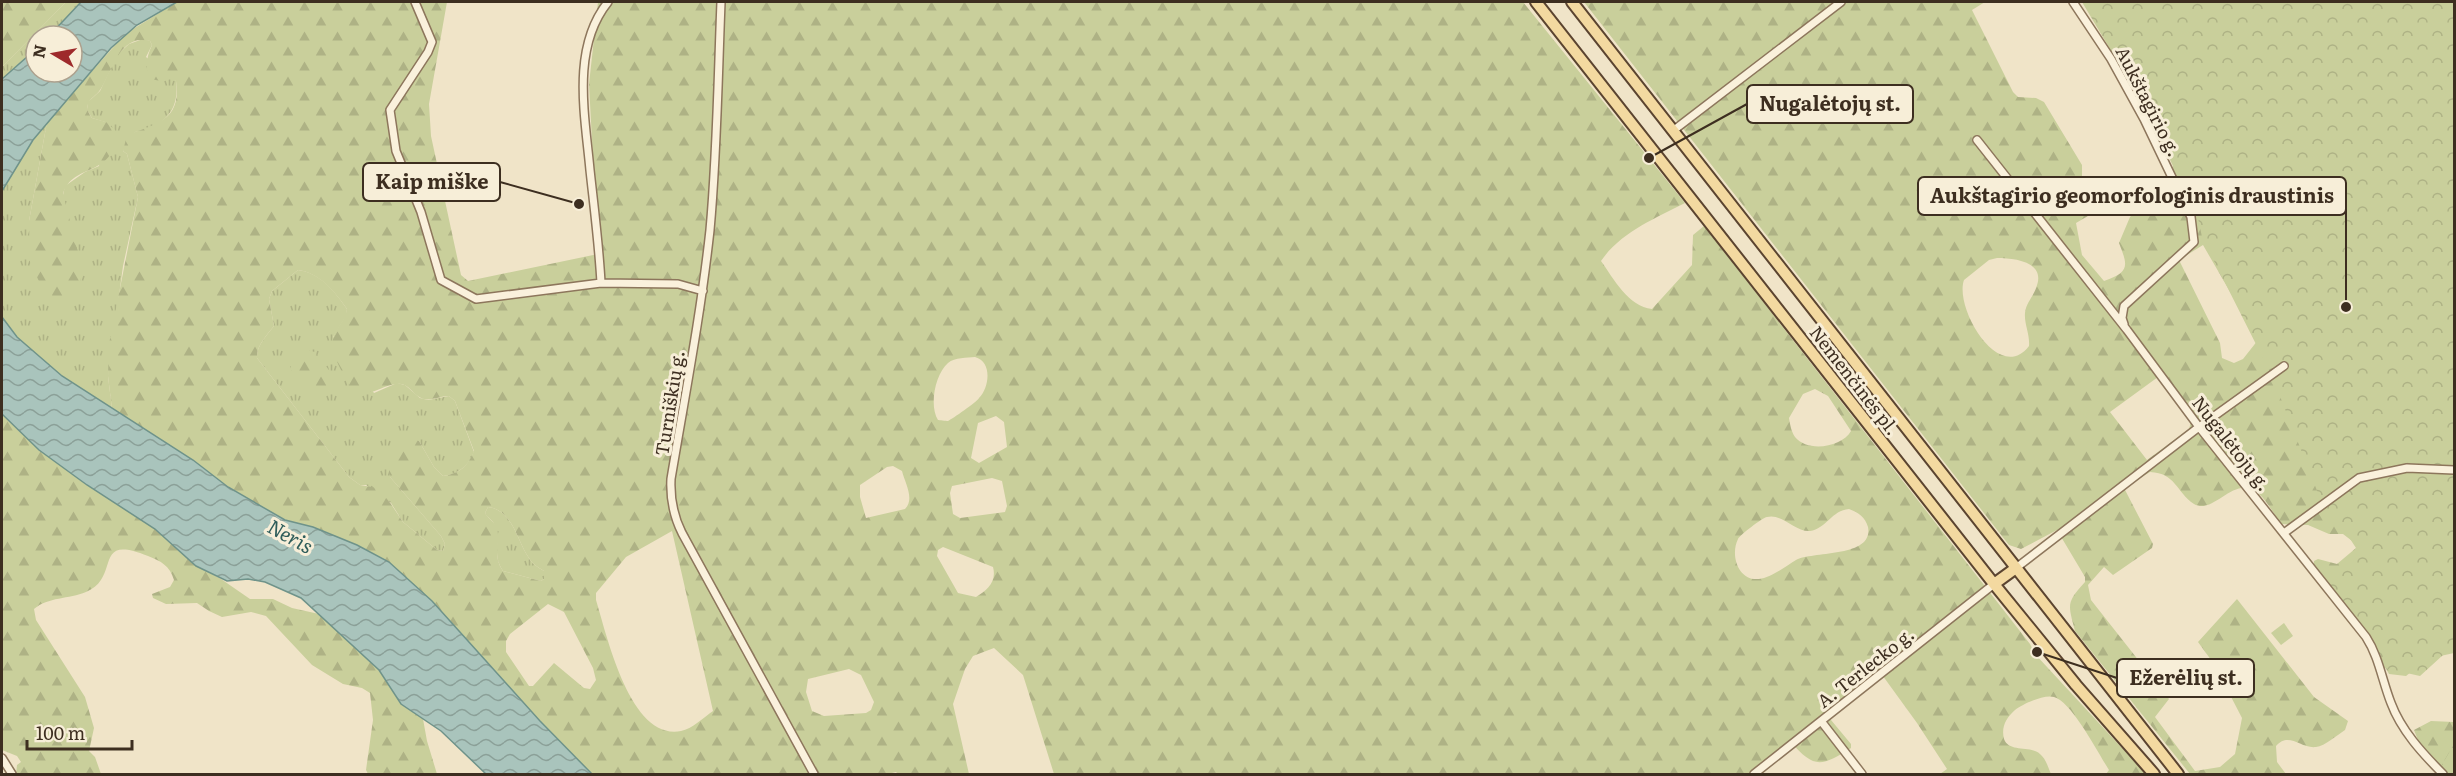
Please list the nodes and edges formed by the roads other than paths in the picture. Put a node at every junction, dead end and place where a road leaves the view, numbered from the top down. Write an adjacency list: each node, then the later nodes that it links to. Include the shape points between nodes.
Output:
1 (415, 2): 10 (street, via 431,37 430,48 390,110 396,151 422,212 441,280 476,299)
2 (608, 2): 10 (street, via 590,39 583,76)
3 (721, 2): 11 (street, Turniškių g., via 716,158)
4 (1536, 2): 18 (main road, Nemenčinės pl.)
5 (1572, 2): 8 (main road, Nemenčinės pl.)
6 (1841, 2): 8 (street)
7 (2073, 2): 12 (street, Aukštagirio g., via 2126,84 2191,217 2194,242 2124,306 2122,318)
8 (1674, 129): 17 (main road, Nemenčinės pl.)
9 (1977, 140): 12 (street, Nugalėtojų g.)
10 (601, 283): 11 (street, via 678,284)
11 (703, 291): 22 (street, Turniškių g., via 671,479 672,509)
12 (2127, 330): 14 (street, Nugalėtojų g.)
13 (2284, 366): 14 (street)
14 (2199, 427): 16 (street, Nugalėtojų g.); 17 (street)
15 (2454, 470): 16 (street, via 2407,468 2359,478)
16 (2284, 533): 27 (street, Nugalėtojų g., via 2372,647 2399,722)
17 (2016, 568): 18 (main road); 26 (main road, Nemenčinės pl.)
18 (1994, 584): 19 (street, A. Terlecko g.); 25 (main road, Nemenčinės pl.)
19 (1821, 721): 23 (street, A. Terlecko g.); 24 (street)
20 (2, 758): 21 (street)
21 (12, 774)
22 (814, 774)
23 (1754, 774)
24 (1862, 774)
25 (2154, 774)
26 (2178, 774)
27 (2443, 774)

